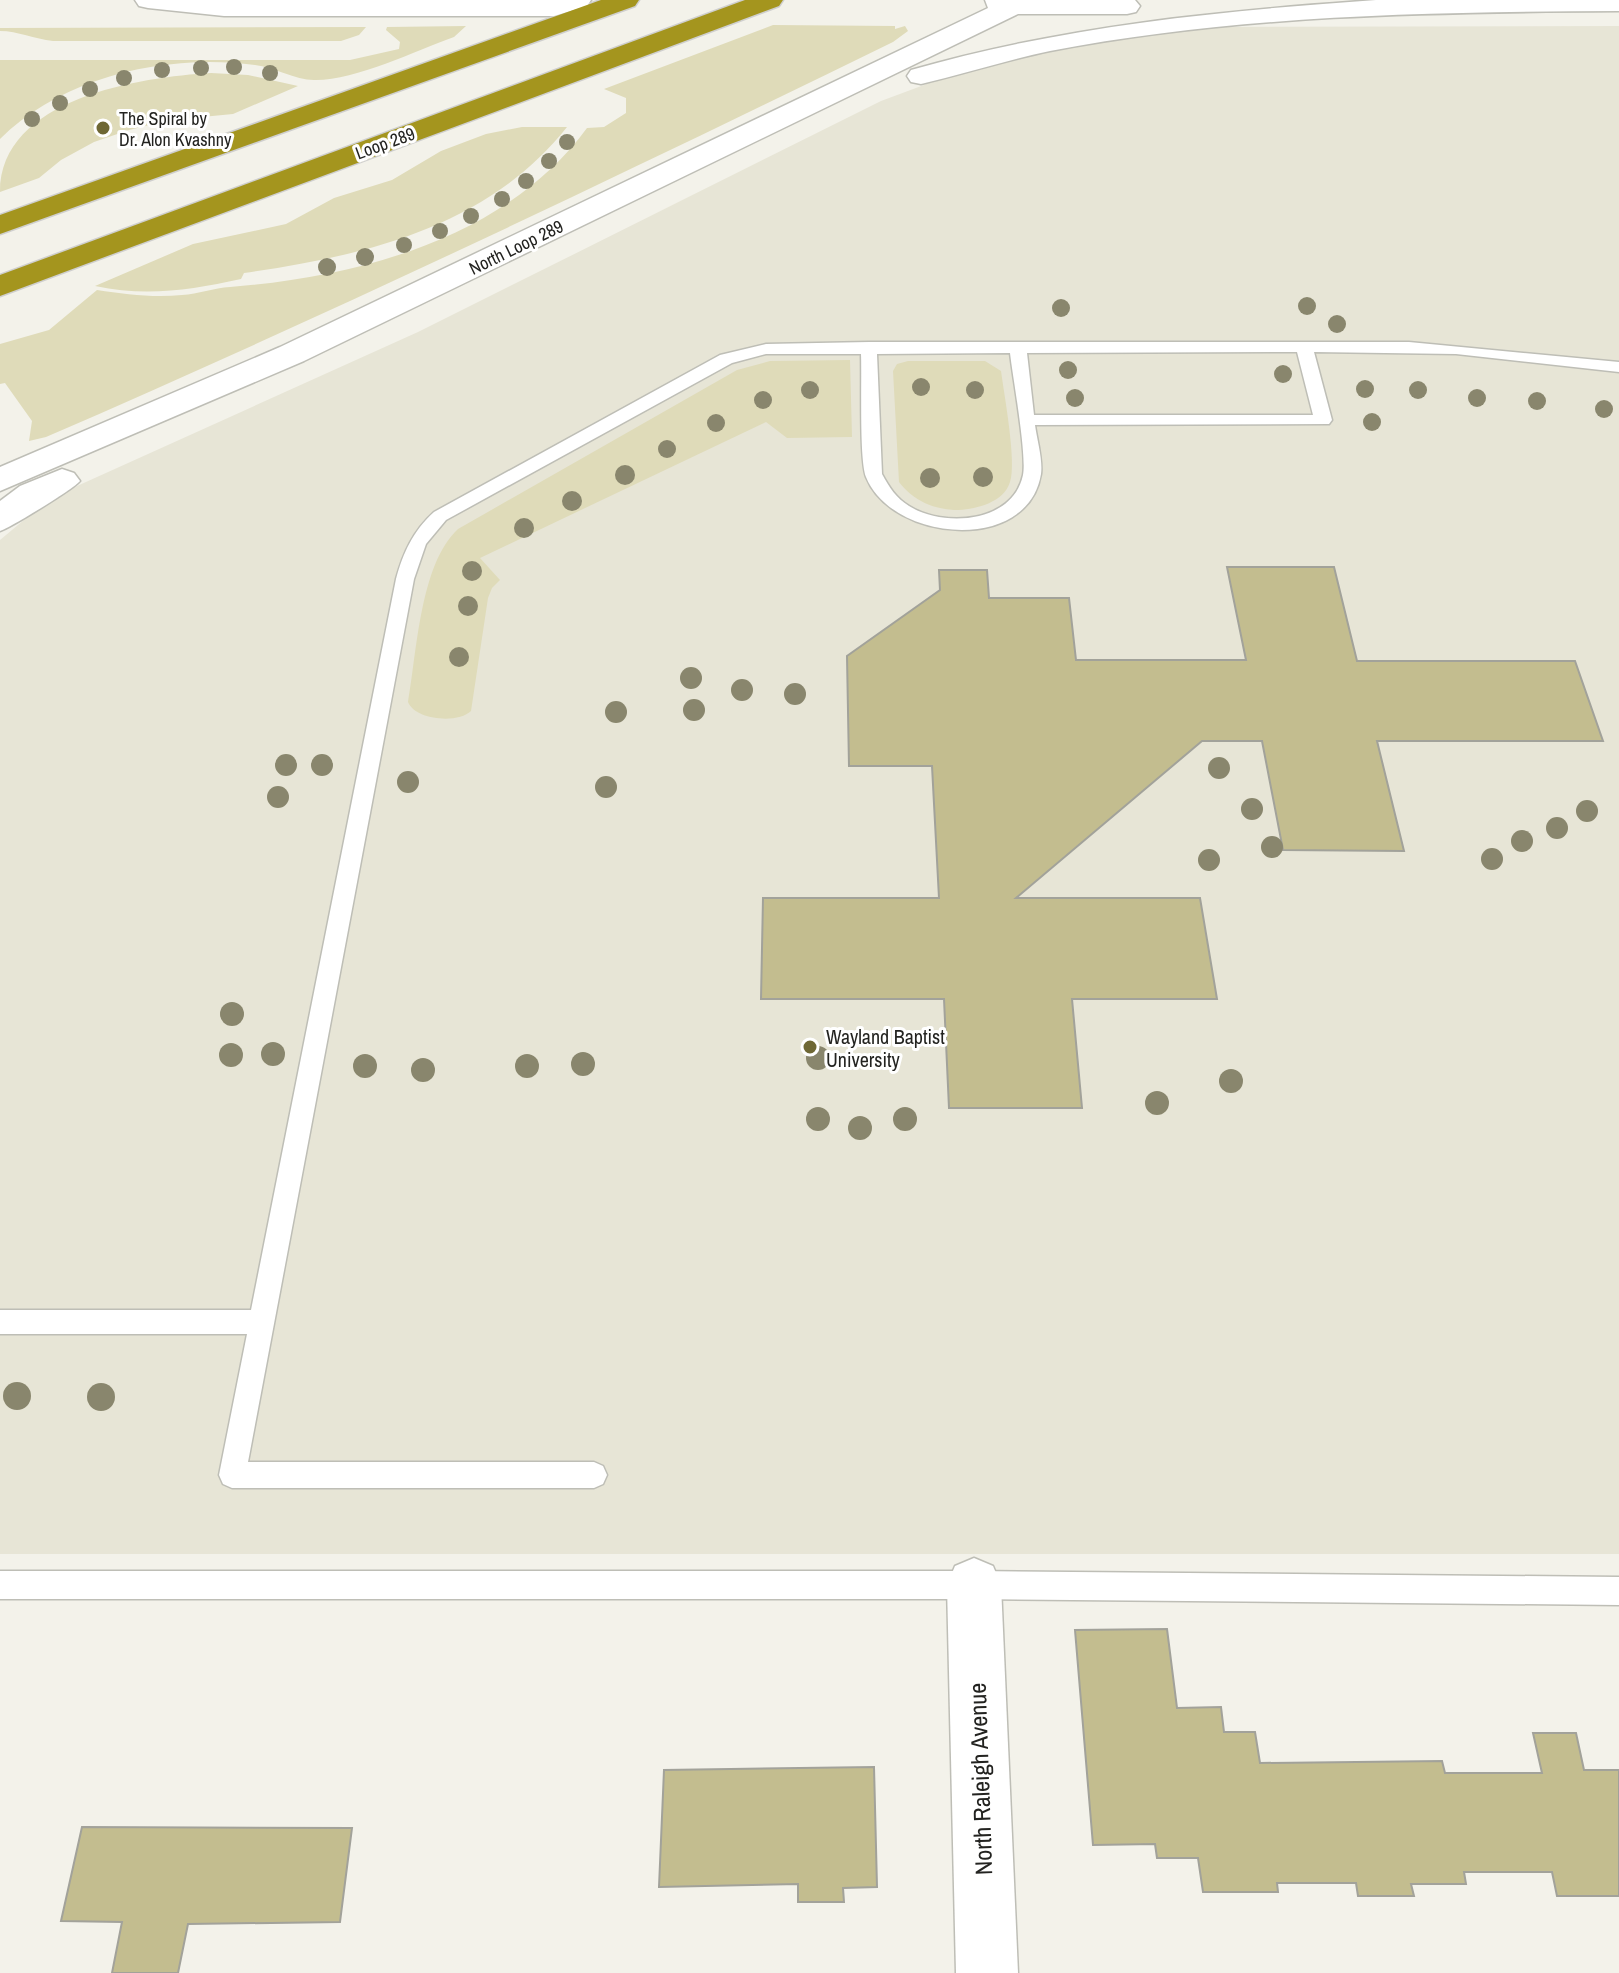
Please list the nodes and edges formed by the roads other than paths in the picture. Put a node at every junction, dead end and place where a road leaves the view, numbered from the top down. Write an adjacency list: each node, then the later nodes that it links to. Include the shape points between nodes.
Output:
1 (148, 0): 5 (main road, via 224,8)
2 (626, 0): 9 (highway)
3 (770, 0): 10 (highway, Loop 289)
4 (1010, 2): 7 (main road); 8 (main road, North Loop 289)
5 (556, 3)
6 (1619, 3): 7 (main road)
7 (1443, 4): 8 (main road, via 1091,33 976,59)
8 (778, 122): 14 (main road, North Loop 289)
9 (0, 225)
10 (0, 286)
11 (869, 347): 12 (lane); 16 (lane, via 873,474 877,487 899,508 947,524 982,522 1011,509 1028,492 1032,474); 20 (lane, via 782,347 726,359 440,516 419,537 405,579)
12 (1018, 347): 13 (lane); 16 (lane)
13 (1304, 347): 15 (lane, via 1456,349); 16 (lane, via 1323,420)
14 (292, 354): 17 (main road, North Loop 289); 18 (main road, via 217,411 33,494)
15 (1619, 367)
16 (1026, 420)
17 (0, 480)
18 (0, 519)
19 (0, 1322): 20 (lane)
20 (262, 1322): 21 (lane, via 232,1475)
21 (594, 1475)
22 (0, 1585): 23 (lane)
23 (974, 1585): 24 (lane); 25 (main road, North Raleigh Avenue)
24 (1619, 1591)
25 (987, 1973)

